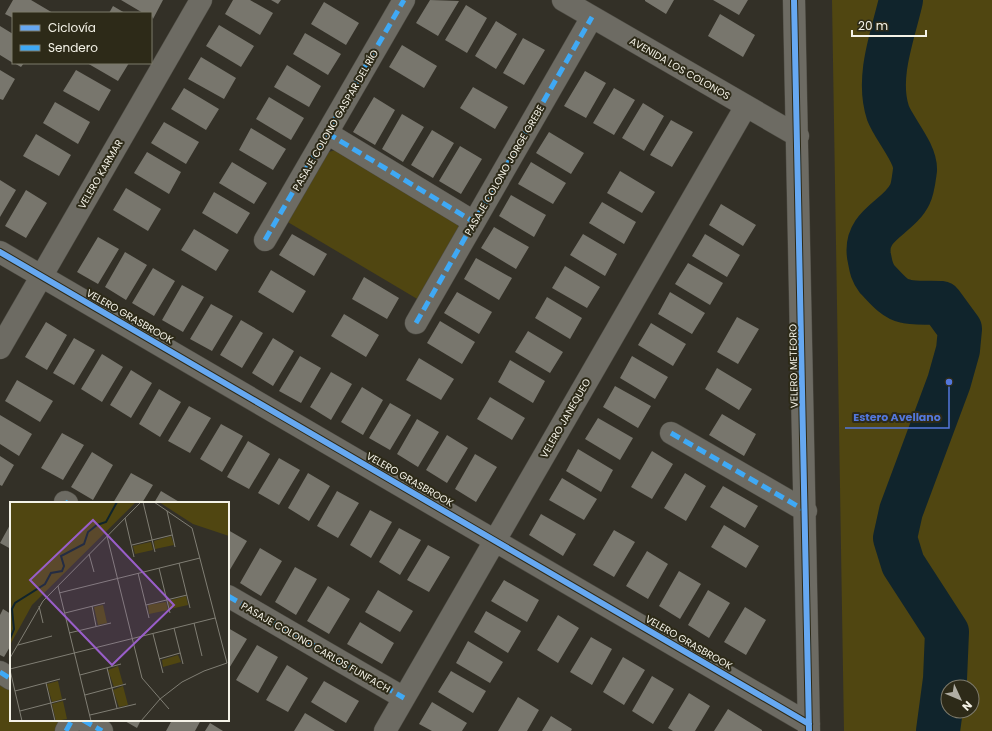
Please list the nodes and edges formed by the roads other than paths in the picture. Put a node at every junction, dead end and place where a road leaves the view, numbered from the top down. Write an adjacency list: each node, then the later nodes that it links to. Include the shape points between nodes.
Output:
1 (201, 0): 12 (street, VELERO KARMAR)
2 (404, 0): 7 (street, PASAJE COLONO GASPAR DEL RÍO)
3 (563, 0): 5 (street, AVENIDA LOS COLONOS)
4 (794, 0): 8 (street, VELERO METEORO)
5 (592, 17): 6 (street, AVENIDA LOS COLONOS); 9 (street, PASAJE COLONO JORGE GREBE)
6 (746, 106): 8 (street, AVENIDA LOS COLONOS); 17 (street, VELERO JANEQUEO)
7 (327, 133): 9 (street); 10 (street, PASAJE COLONO GASPAR DEL RÍO)
8 (798, 136): 16 (street, VELERO METEORO)
9 (474, 222): 13 (street, PASAJE COLONO JORGE GREBE)
10 (265, 240)
11 (0, 252): 12 (street, VELERO GRASBROOK)
12 (42, 276): 14 (street, VELERO KARMAR); 17 (street, VELERO GRASBROOK)
13 (416, 323)
14 (0, 348)
15 (671, 433): 16 (street)
16 (806, 511): 24 (street, VELERO METEORO)
17 (495, 540): 21 (street, VELERO JANEQUEO); 24 (street, VELERO GRASBROOK)
18 (229, 597): 21 (street, PASAJE COLONO CARLOS FUNFACH)
19 (0, 672): 20 (street)
20 (10, 678)
21 (404, 698): 27 (street, VELERO JANEQUEO)
22 (71, 721): 25 (street)
23 (85, 721): 26 (street)
24 (809, 727)
25 (66, 731)
26 (102, 731)
27 (385, 731)

